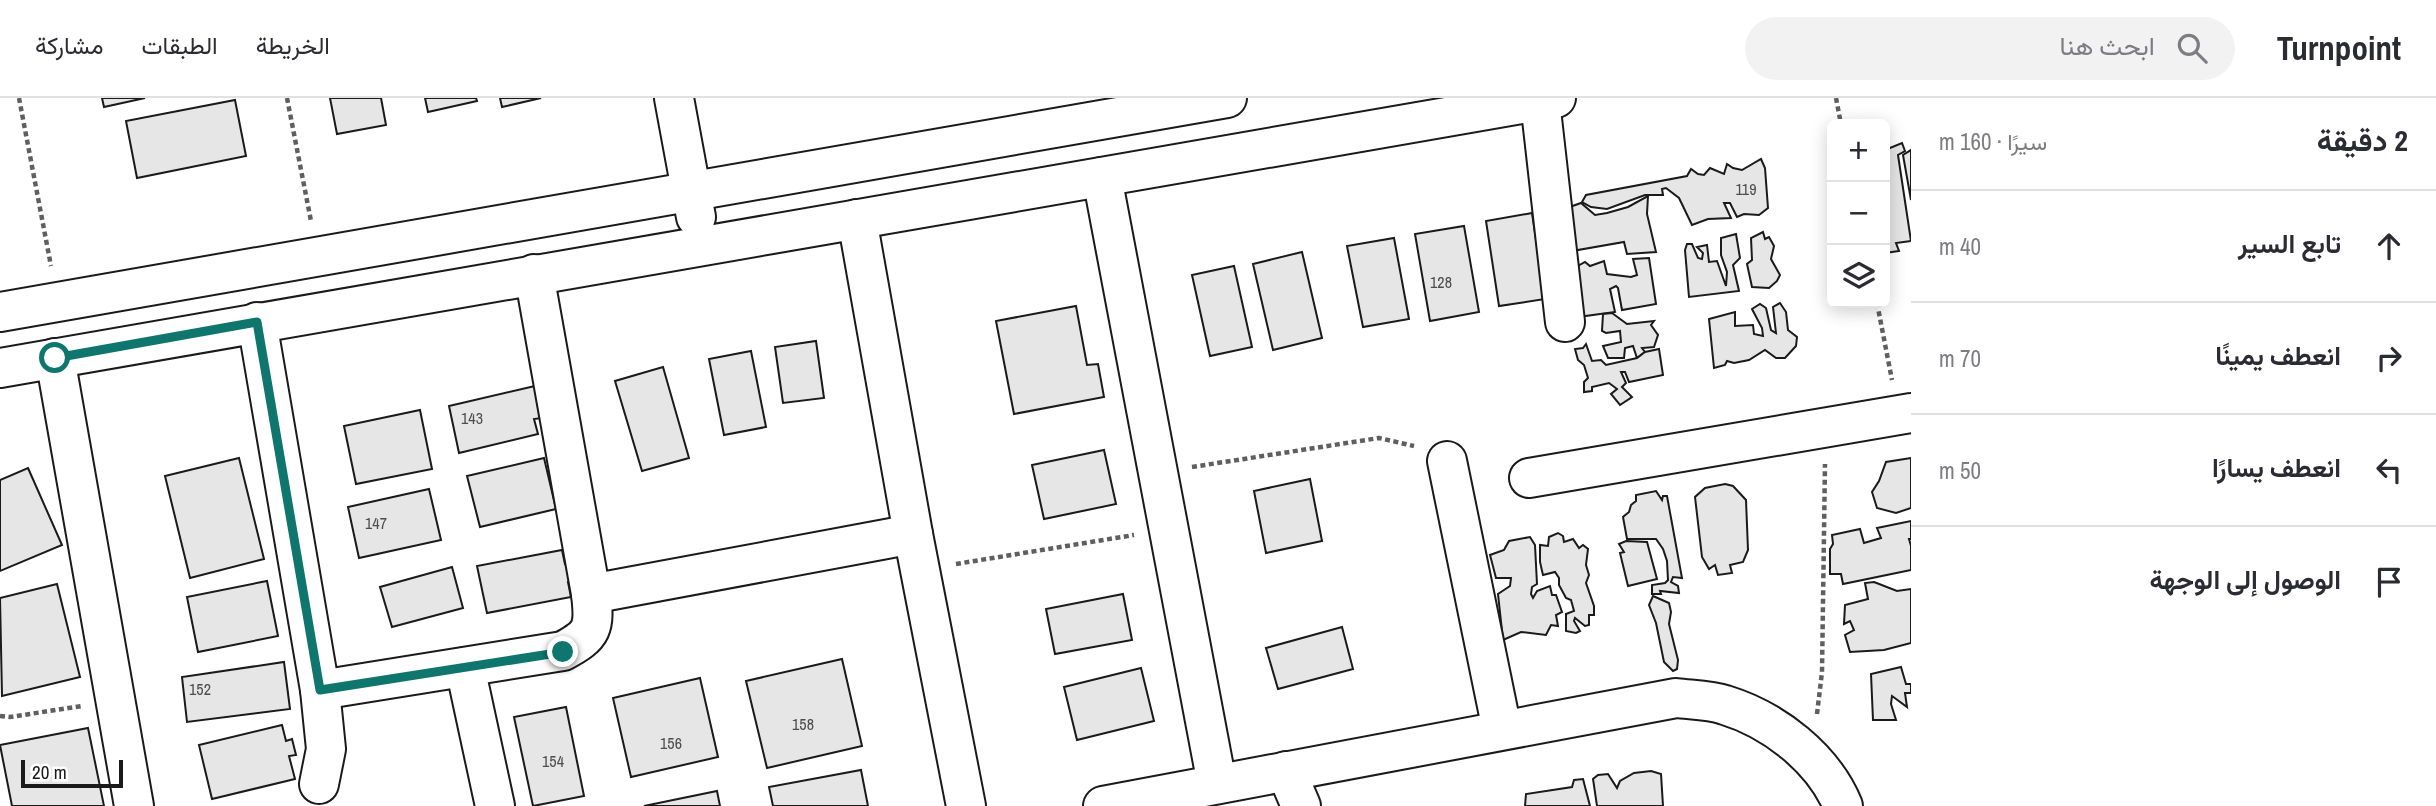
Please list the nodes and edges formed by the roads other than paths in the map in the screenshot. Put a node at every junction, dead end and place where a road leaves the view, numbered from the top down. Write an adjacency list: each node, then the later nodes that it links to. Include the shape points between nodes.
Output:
1 (674, 98): 8 (street)
2 (1227, 98): 4 (street)
3 (1548, 99): 6 (street); 14 (street)
4 (1142, 113): 5 (street); 6 (street, via 1136,143)
5 (1095, 114): 7 (street, via 1086,131 1095,150); 8 (street)
6 (1155, 168): 7 (street)
7 (1095, 178): 9 (street); 27 (street, via 1158,472)
8 (691, 193): 10 (street); 12 (street)
9 (857, 219): 10 (street); 20 (street)
10 (701, 245): 11 (street)
11 (534, 274): 13 (street); 21 (street)
12 (0, 312)
13 (257, 322): 15 (street); 23 (street)
14 (1565, 322)
15 (55, 358): 16 (street); 28 (street)
16 (0, 368)
17 (1905, 414): 19 (street)
18 (1447, 461): 24 (street)
19 (1530, 478)
20 (918, 552): 21 (street); 30 (street)
21 (591, 594): 22 (street, via 594,620 583,640 563,652)
22 (466, 667): 23 (street); 29 (street)
23 (320, 690): 26 (street, via 326,749)
24 (1502, 730): 25 (street); 33 (street, via 1676,698 1724,704 1768,723 1811,757)
25 (1286, 771): 27 (street); 32 (street)
26 (319, 784)
27 (1217, 784): 31 (street)
28 (134, 806)
29 (495, 806)
30 (966, 806)
31 (1103, 806)
32 (1301, 806)
33 (1843, 806)

